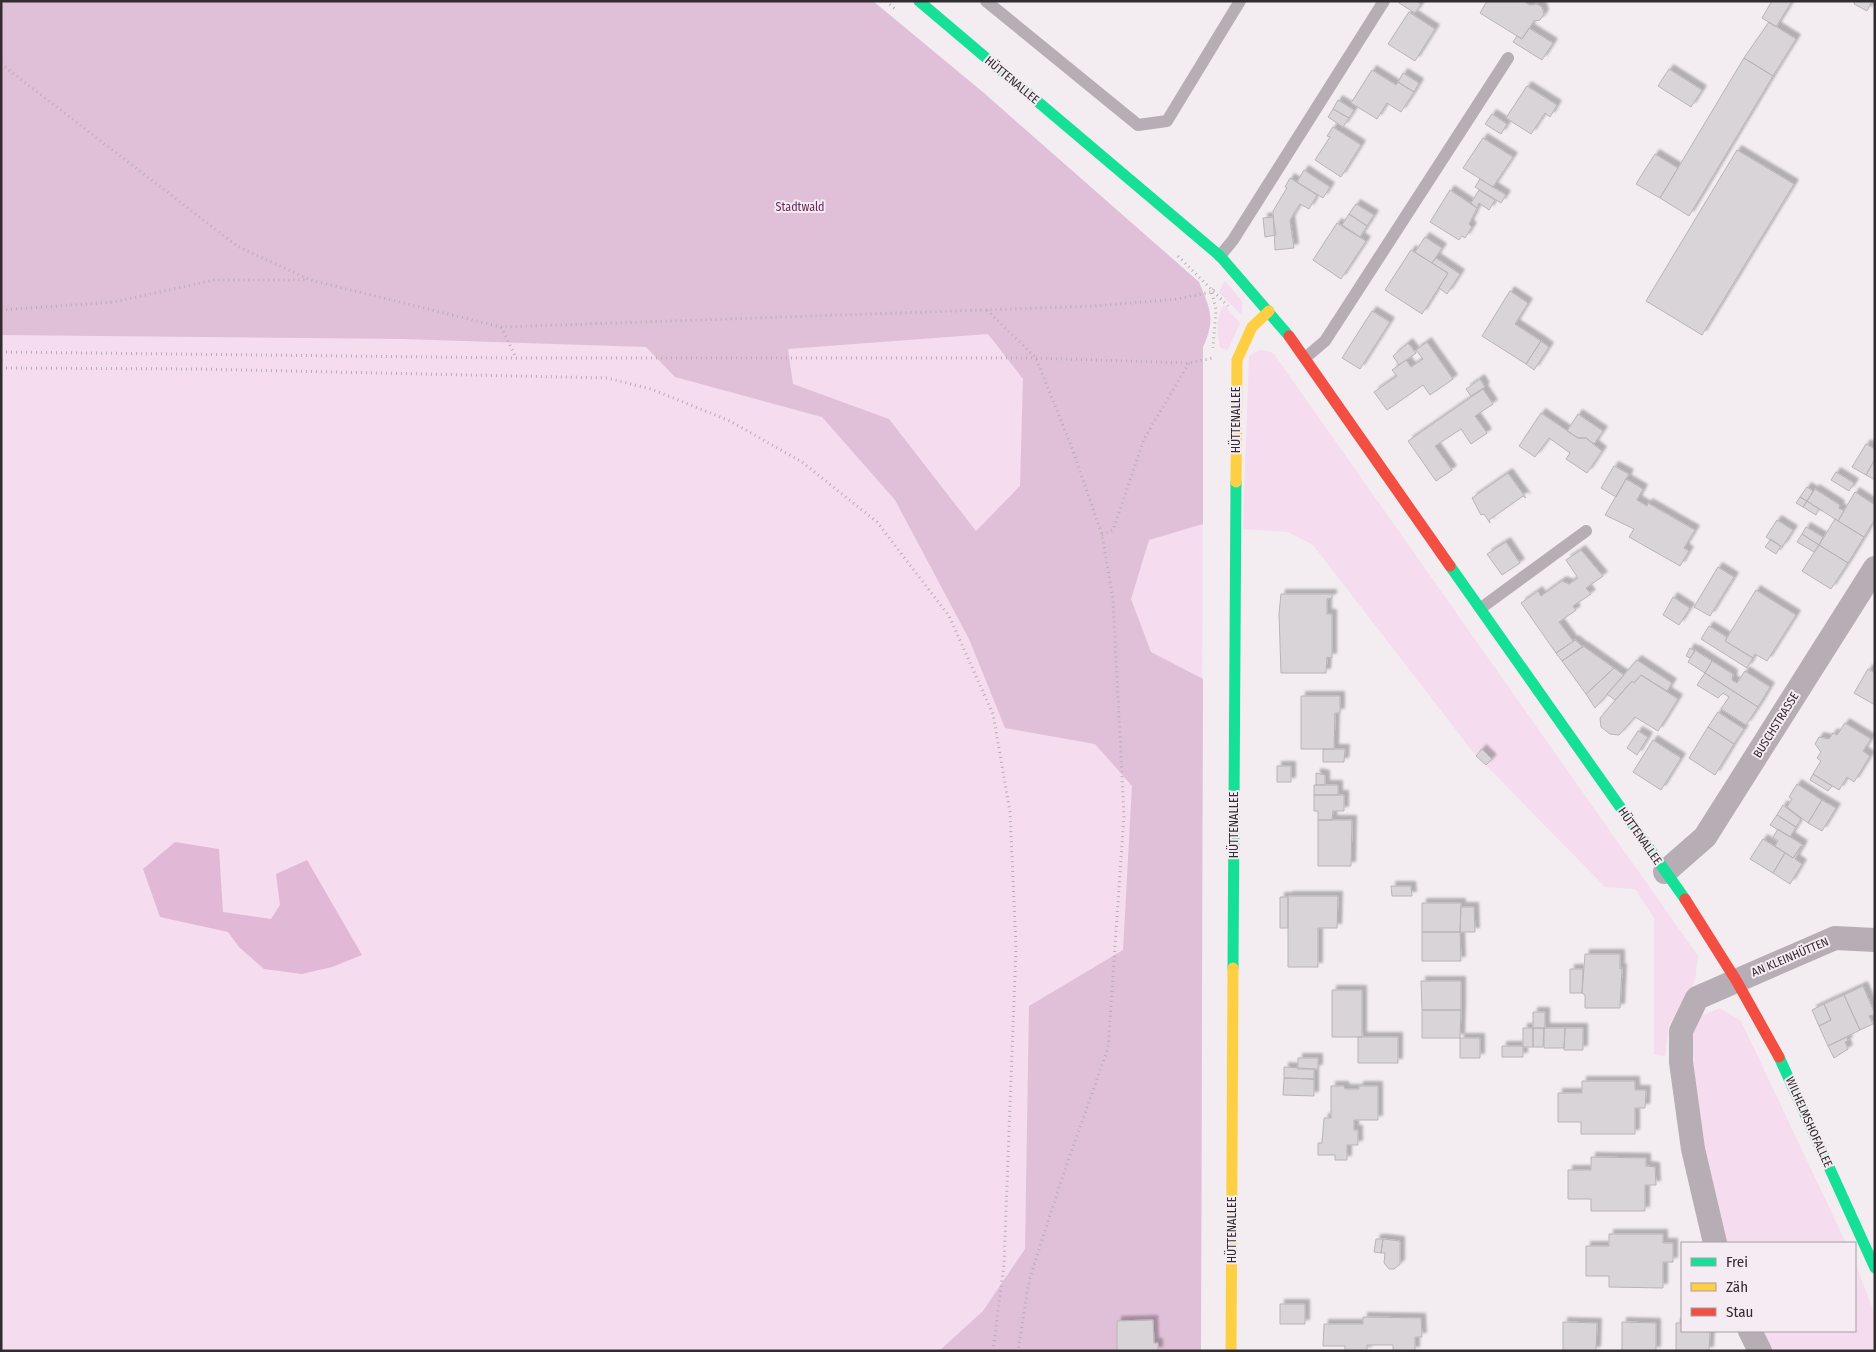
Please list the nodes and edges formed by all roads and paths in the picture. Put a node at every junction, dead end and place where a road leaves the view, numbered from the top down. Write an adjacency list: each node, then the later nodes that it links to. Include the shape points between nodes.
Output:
1 (918, 1): 7 (street, HÜTTENALLEE)
2 (986, 1): 3 (lane, via 1138,125 1168,121)
3 (1240, 1)
4 (1384, 1): 7 (lane)
5 (1508, 58): 17 (lane, via 1325,341)
6 (1, 64): 8 (path, via 237,246)
7 (1220, 256): 11 (street, HÜTTENALLEE)
8 (310, 280): 9 (path, via 214,280 114,302); 12 (path)
9 (1, 310)
10 (986, 310): 12 (path); 15 (path); 16 (path, via 1095,306 1177,299 1212,292 1216,309)
11 (1269, 310): 17 (street, HÜTTENALLEE); 31 (street, HÜTTENALLEE, via 1252,327 1237,360)
12 (501, 327): 14 (path)
13 (1, 352): 14 (path)
14 (516, 358): 15 (path)
15 (1036, 358): 20 (path); 20 (path, via 1189,363 1144,439 1113,530)
16 (1213, 358)
17 (1305, 358): 22 (street, HÜTTENALLEE)
18 (1, 368): 29 (path, via 607,378 651,389 730,421 802,462 877,522 949,616 993,714 1010,812 1016,947 1004,1264)
19 (1586, 531): 22 (lane)
20 (1102, 535): 30 (path, via 1113,600 1124,815 1108,1048 1060,1181 1029,1281)
21 (1875, 568): 23 (street, BUSCHSTRASSE, via 1705,837)
22 (1481, 608): 23 (street, HÜTTENALLEE)
23 (1665, 872): 25 (street, WILHELMSHOFALLEE)
24 (1875, 940): 25 (street, AN KLEINHÜTTEN, via 1835,938)
25 (1736, 980): 26 (street, via 1697,998 1681,1031 1681,1062 1692,1149); 27 (street, WILHELMSHOFALLEE, via 1781,1060)
26 (1715, 1242)
27 (1875, 1268)
28 (1750, 1332): 32 (street)
29 (992, 1351)
30 (1018, 1351)
31 (1231, 1351)
32 (1760, 1351)

